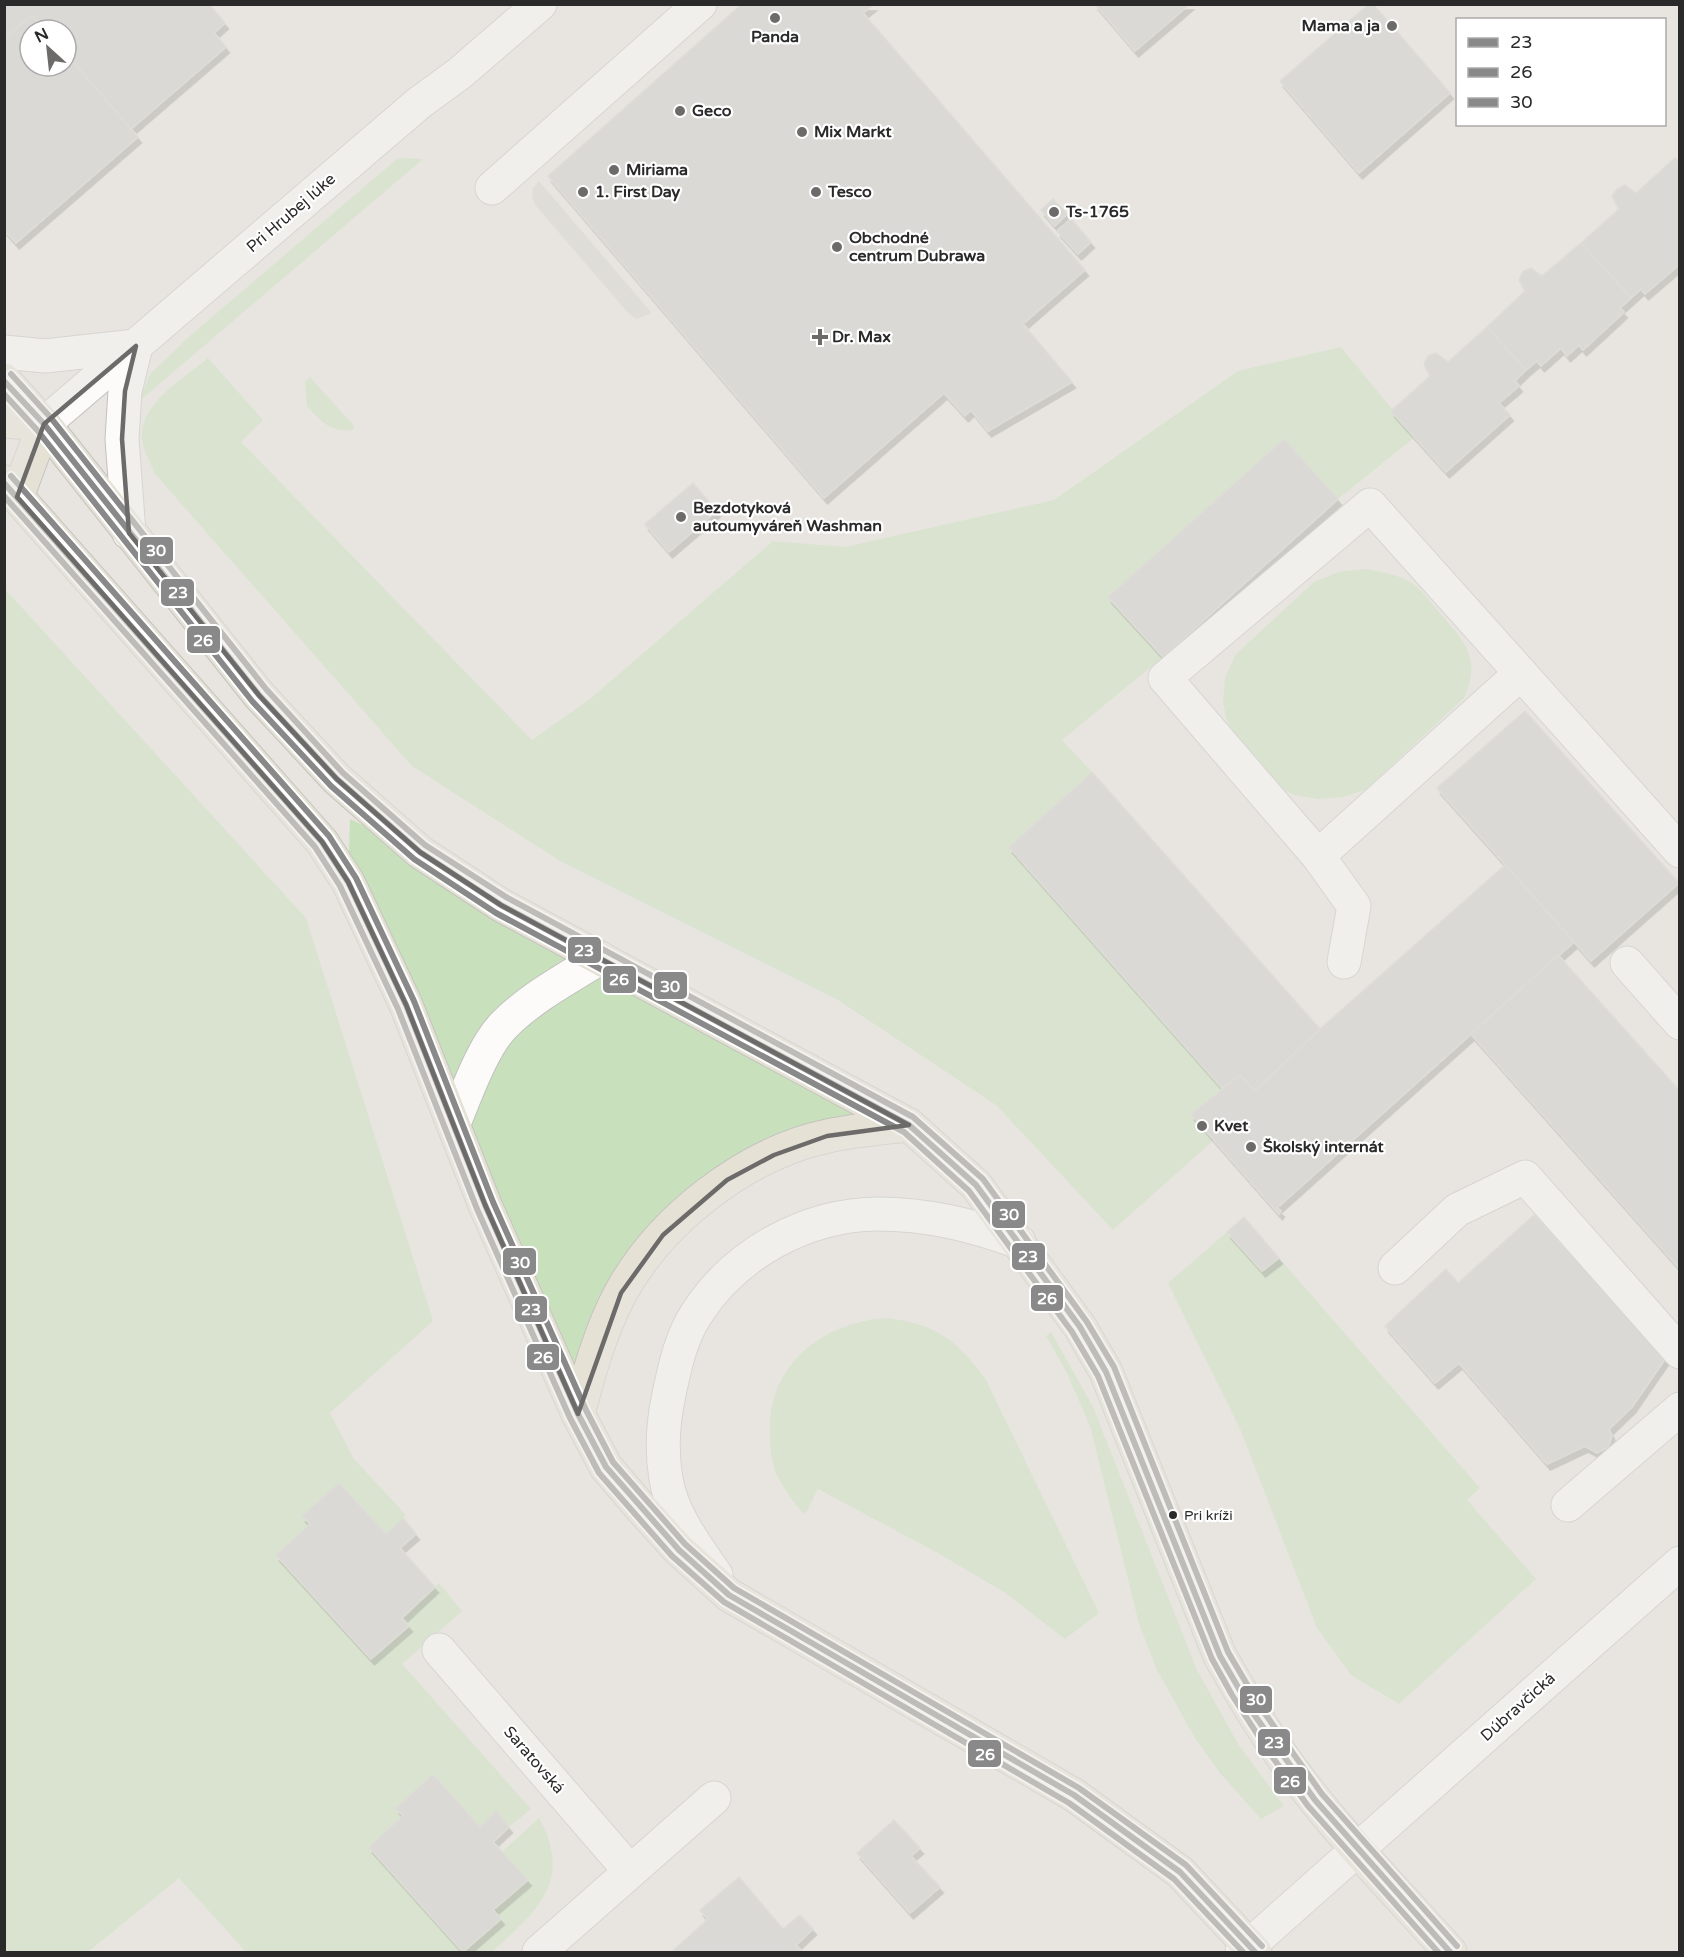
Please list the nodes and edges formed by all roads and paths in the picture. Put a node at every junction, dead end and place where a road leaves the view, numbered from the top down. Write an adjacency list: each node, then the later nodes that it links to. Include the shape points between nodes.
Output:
1 (540, 4): 4 (street, Pri Hrubej lúke)
2 (700, 4): 3 (street)
3 (492, 188)
4 (136, 346): 5 (street, via 45,356); 8 (street, Pri Hrubej lúke); 10 (street, via 125,391 123,439)
5 (4, 352)
6 (4, 380): 8 (main road)
7 (4, 421): 8 (main road)
8 (45, 424): 9 (main road); 10 (main road)
9 (11, 489): 18 (main road, via 321,842 369,923)
10 (129, 532): 14 (main road, via 259,695 337,779 420,852 501,905)
11 (1521, 673): 12 (street); 13 (street); 13 (street, via 1370,505 1165,678)
12 (1680, 851)
13 (1318, 856): 15 (street, via 1354,906)
14 (600, 958): 18 (street, via 551,988 503,1025 478,1066); 19 (main road)
15 (1344, 962)
16 (1627, 963): 17 (street)
17 (1680, 1023)
18 (454, 1123): 24 (main road, via 485,1205)
19 (909, 1125): 20 (main road, via 976,1185); 24 (main road, via 827,1136 774,1155 727,1180 682,1215 621,1293 590,1368)
20 (1019, 1242): 27 (street, via 968,1224 920,1217 876,1214 836,1220 808,1227 764,1247 732,1271 714,1292 697,1313 675,1365 663,1422 663,1452 666,1481 676,1510); 30 (main road, via 1080,1327 1106,1372 1220,1656 1276,1748)
21 (1395, 1268): 22 (street, via 1457,1210 1525,1177)
22 (1680, 1352)
23 (1680, 1409): 25 (street)
24 (578, 1414): 27 (main road, via 606,1467 679,1550)
25 (1568, 1505)
26 (1680, 1563): 30 (street, Dúbravčická)
27 (729, 1595): 32 (main road, via 1074,1795 1180,1872)
28 (439, 1650): 31 (street, Saratovská)
29 (714, 1798): 31 (street)
30 (1356, 1849): 32 (street, Dúbravčická); 34 (main road)
31 (629, 1870): 33 (street)
32 (1249, 1950)
33 (539, 1953)
34 (1450, 1953)

